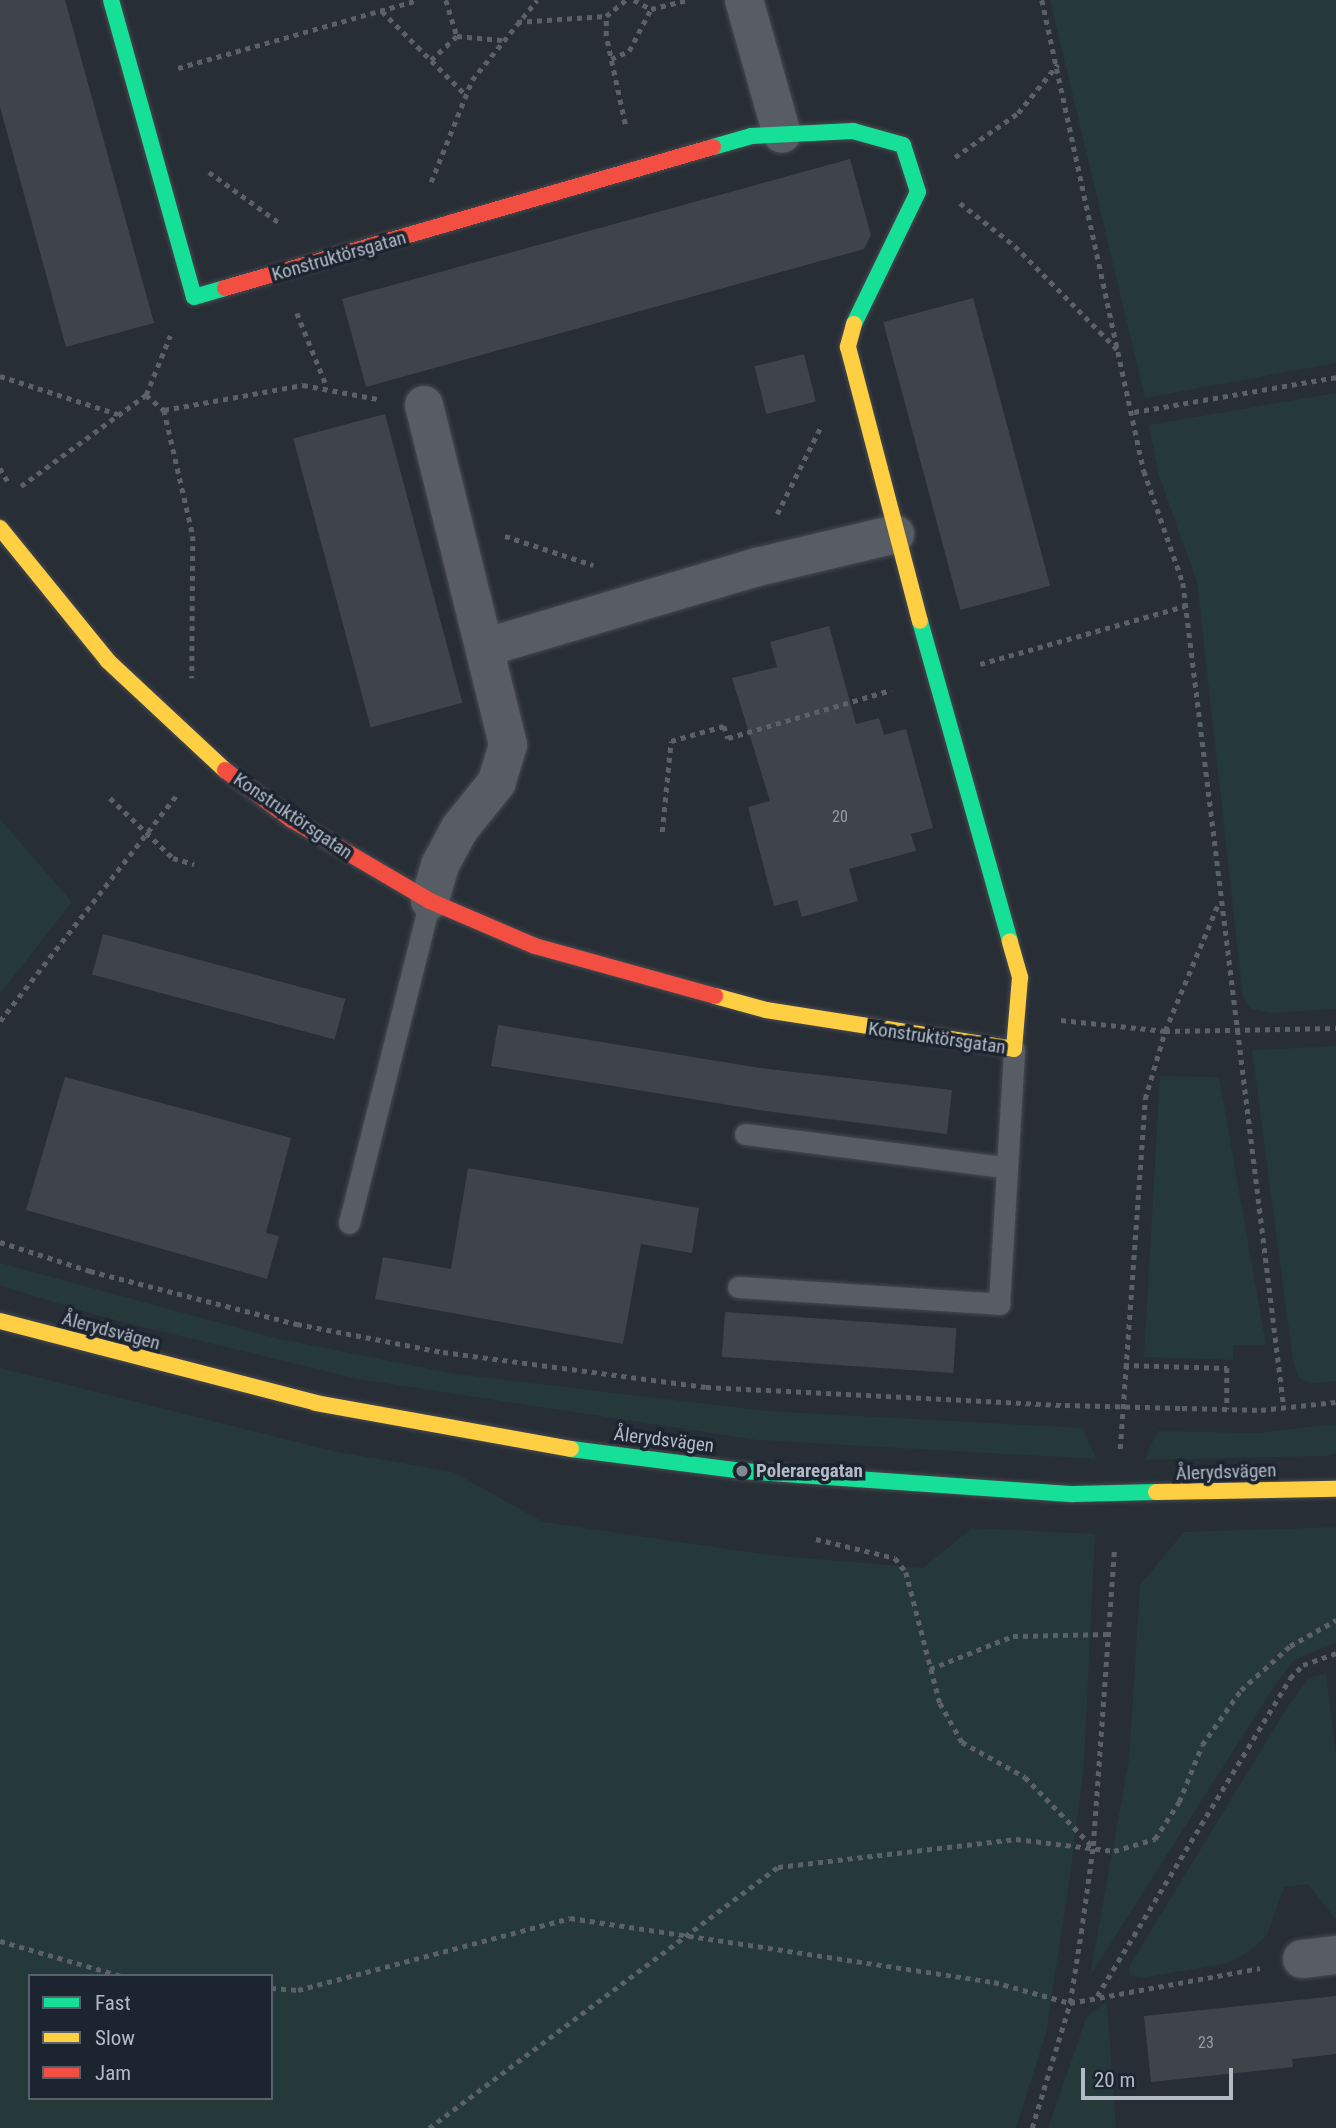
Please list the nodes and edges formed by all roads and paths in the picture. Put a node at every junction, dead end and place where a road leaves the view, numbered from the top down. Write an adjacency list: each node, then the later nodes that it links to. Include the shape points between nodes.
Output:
1 (111, 0): 19 (street)
2 (419, 0): 11 (path)
3 (446, 0): 14 (path)
4 (537, 0): 13 (path)
5 (626, 0): 12 (path)
6 (634, 0): 10 (path)
7 (687, 0): 10 (path)
8 (744, 0): 22 (street)
9 (1042, 0): 18 (path)
10 (651, 9): 16 (path, via 629,51)
11 (382, 11): 17 (path); 19 (path)
12 (607, 16): 13 (path); 16 (path)
13 (516, 23): 15 (path)
14 (457, 36): 15 (path); 17 (path)
15 (502, 40): 20 (path)
16 (611, 59): 23 (path)
17 (431, 60): 20 (path)
18 (1058, 64): 24 (path, via 1018,113 967,154); 29 (path)
19 (134, 80): 21 (street)
20 (465, 94): 25 (path, via 428,193)
21 (146, 125): 26 (path); 28 (street)
22 (782, 134): 23 (street, Konstruktörsgatan, via 751,136); 24 (street, Konstruktörsgatan, via 853,131 903,145)
23 (639, 168): 25 (street, Konstruktörsgatan)
24 (911, 170): 29 (path, via 936,182 1015,246); 32 (street, Konstruktörsgatan, via 918,192 857,311 848,347)
25 (425, 231): 26 (street, Konstruktörsgatan)
26 (330, 260): 27 (street, Konstruktörsgatan)
27 (283, 274): 28 (street, Konstruktörsgatan); 33 (path)
28 (194, 297): 34 (path, via 170,335)
29 (1121, 353): 37 (path)
30 (0, 376): 38 (path)
31 (1336, 377): 37 (path)
32 (856, 386): 42 (street, Konstruktörsgatan); 44 (path, via 822,423 788,484)
33 (327, 387): 35 (path); 36 (path, via 303,385)
34 (146, 395): 36 (path); 38 (path)
35 (424, 405): 40 (street)
36 (164, 410): 48 (path, via 193,536 197,589)
37 (1134, 412): 45 (path, via 1144,471 1183,583)
38 (118, 414): 39 (path)
39 (14, 491)
40 (454, 519): 43 (path); 46 (street)
41 (0, 528): 48 (street, Konstruktörsgatan, via 108,661)
42 (895, 534): 44 (street); 47 (street, Konstruktörsgatan)
43 (596, 566)
44 (758, 567): 46 (street)
45 (1185, 606): 47 (path); 55 (path)
46 (487, 647): 54 (street, via 508,745 506,764 460,828 440,865)
47 (936, 677): 51 (path, via 728,738 724,726 671,741); 56 (street, Konstruktörsgatan, via 1020,977)
48 (184, 734): 49 (street, Konstruktörsgatan)
49 (207, 756): 52 (path); 54 (street, Konstruktörsgatan, via 292,820)
50 (110, 797): 52 (path)
51 (662, 832)
52 (147, 835): 53 (path, via 173,858); 57 (path)
53 (194, 864)
54 (430, 901): 61 (street, Konstruktörsgatan, via 535,946 753,1007); 64 (lane)
55 (1219, 901): 59 (path); 60 (path)
56 (1017, 1015): 59 (path); 61 (street, Konstruktörsgatan)
57 (0, 1021)
58 (1336, 1028): 60 (path)
59 (1165, 1031): 60 (path); 68 (path, via 1145,1099)
60 (1236, 1031): 70 (path)
61 (1014, 1049): 63 (lane)
62 (746, 1134): 63 (lane)
63 (1003, 1167): 66 (lane, via 999,1304)
64 (349, 1223)
65 (0, 1242): 71 (path, bridge, via 90,1271 297,1324 470,1356 706,1387)
66 (738, 1287)
67 (0, 1321): 73 (street, Ålerydsvägen, via 316,1403 524,1443 742,1471 1073,1494)
68 (1124, 1365): 71 (path, via 1227,1368); 72 (path)
69 (1336, 1402): 70 (path)
70 (1284, 1408): 71 (path)
71 (1227, 1409)
72 (1119, 1457)
73 (1336, 1489)
74 (817, 1539): 79 (path, via 895,1558 906,1572)
75 (1114, 1551): 77 (path)
76 (1336, 1619): 80 (path, via 1290,1646 1241,1690 1202,1745 1179,1802 1155,1839 1114,1851)
77 (1110, 1634): 79 (path, via 1013,1636); 80 (path)
78 (1336, 1653): 86 (path, via 1303,1665 1290,1678)
79 (930, 1669): 80 (path, via 940,1703 962,1742 1025,1777)
80 (1093, 1846): 81 (path, via 1016,1839 778,1867); 87 (path)
81 (683, 1938): 85 (path, via 570,1918 298,1990); 87 (path, via 994,1982); 88 (path)
82 (0, 1941): 84 (path)
83 (1319, 1957): 86 (path)
84 (114, 1974)
85 (273, 1988)
86 (1097, 1997): 87 (path)
87 (1070, 2003): 89 (path)
88 (429, 2128)
89 (1032, 2128)

